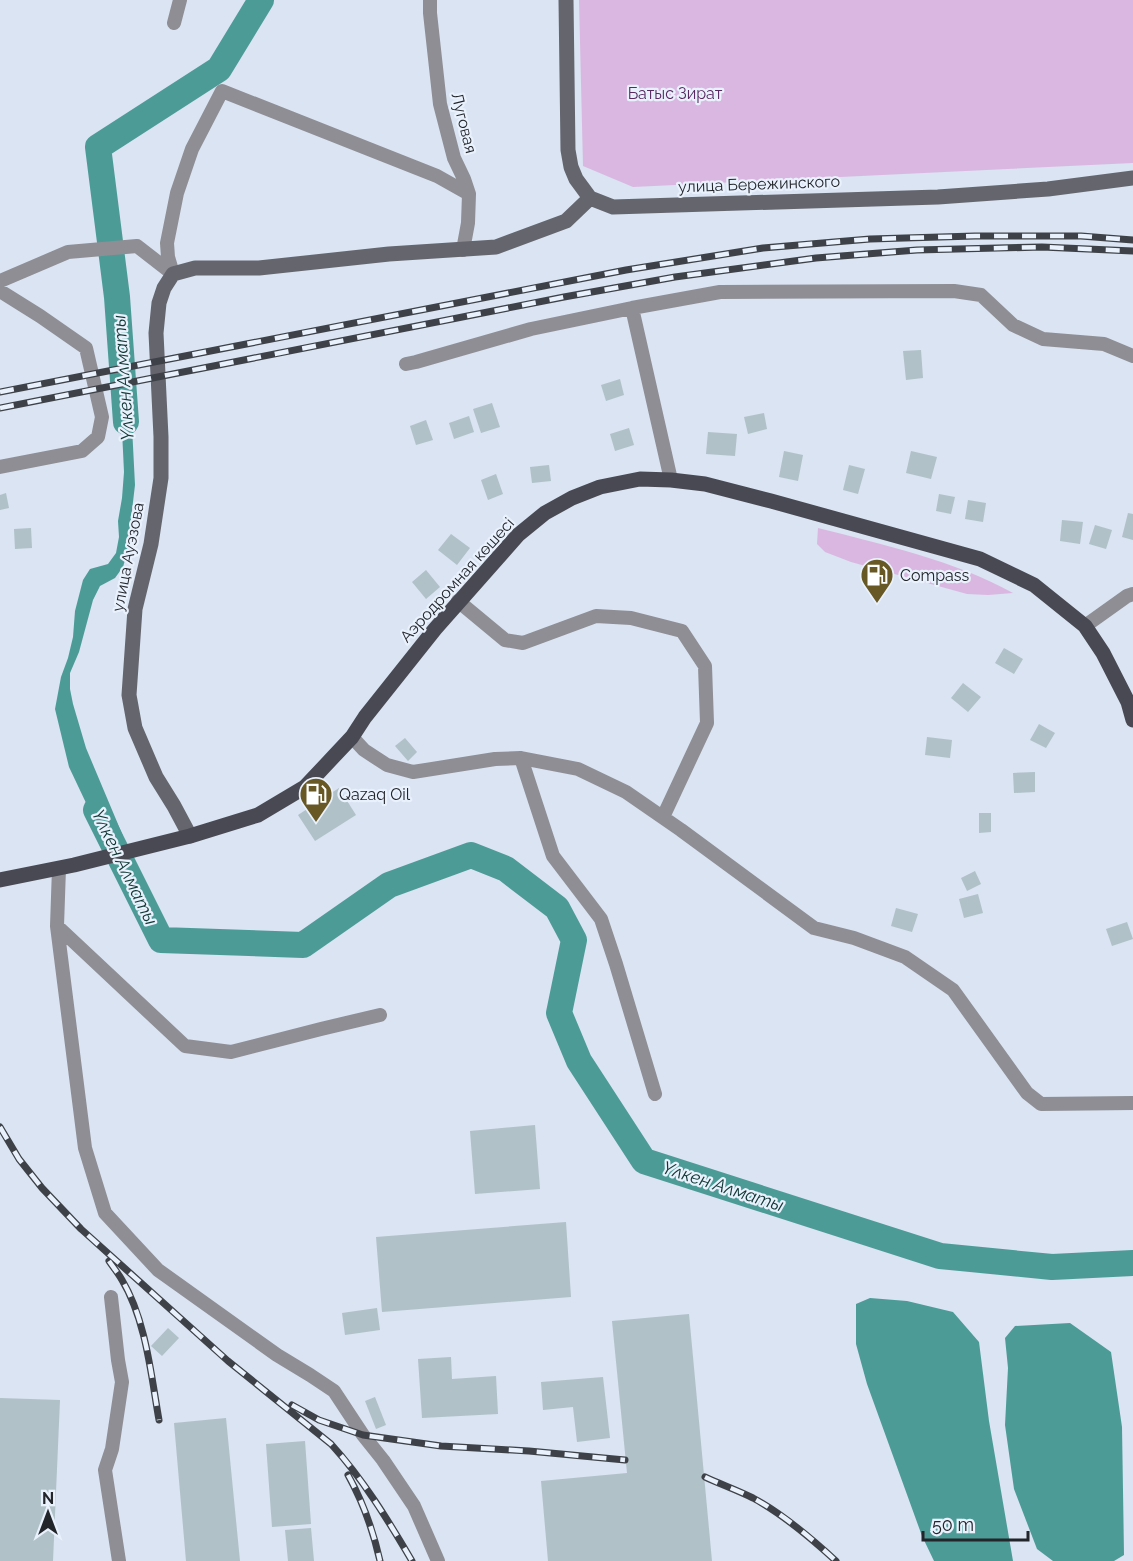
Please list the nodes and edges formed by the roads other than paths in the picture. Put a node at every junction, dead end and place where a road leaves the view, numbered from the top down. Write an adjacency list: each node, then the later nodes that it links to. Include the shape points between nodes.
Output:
1 (180, 0): 4 (street)
2 (430, 0): 6 (street, Луговая, via 440,104 454,158)
3 (566, 0): 7 (main road, via 568,150 576,179)
4 (174, 23)
5 (1133, 178): 7 (main road, улица Бережинского, via 938,197 613,207)
6 (470, 194): 8 (street, Луговая); 9 (street, via 437,176 222,91 192,149 177,193 167,243)
7 (590, 198): 8 (main road, via 566,221 496,248)
8 (463, 250): 9 (main road, via 259,268 195,268)
9 (173, 274): 10 (street, via 137,246 68,252); 24 (main road, улица Ауэзова, via 159,303 156,333 161,478 151,544 135,609 129,695 135,728 156,777)
10 (0, 281)
11 (0, 291): 15 (street, via 86,348 102,417 98,437 82,451)
12 (632, 308): 13 (street, via 720,292 954,291 981,295 1013,325 1043,339 1104,344); 14 (street, via 531,329); 16 (street)
13 (1133, 356)
14 (405, 364)
15 (0, 467)
16 (671, 480): 18 (main road, Аэродромная көшесі, via 640,479 600,487 545,513 518,535); 19 (main road, Аэродромная көшесі, via 716,486 980,559 1034,585)
17 (1133, 594): 19 (street)
18 (458, 602): 21 (main road, Аэродромная көшесі); 23 (street, via 506,640 523,643 596,616 631,618 682,631 705,666 707,723)
19 (1085, 626): 20 (main road, Аэродромная көшесі, via 1103,653)
20 (1133, 720)
21 (352, 737): 22 (street, via 387,765 414,772); 24 (main road, Аэродромная көшесі, via 305,787 258,815)
22 (521, 758): 23 (street, via 578,769 627,792); 29 (street, via 553,856 601,919)
23 (663, 817): 30 (street, via 814,928 905,957 953,990 1027,1093 1041,1104)
24 (190, 836): 25 (main road, Аэродромная көшесі)
25 (66, 867): 26 (main road, Аэродромная көшесі); 27 (street)
26 (0, 880)
27 (57, 926): 28 (street, via 184,1046 231,1052); 33 (street, via 85,1148 105,1213 158,1270 334,1391 414,1506)
28 (380, 1015)
29 (655, 1094)
30 (1133, 1103)
31 (111, 1297): 32 (street, via 122,1382 105,1470)
32 (119, 1561)
33 (438, 1561)

